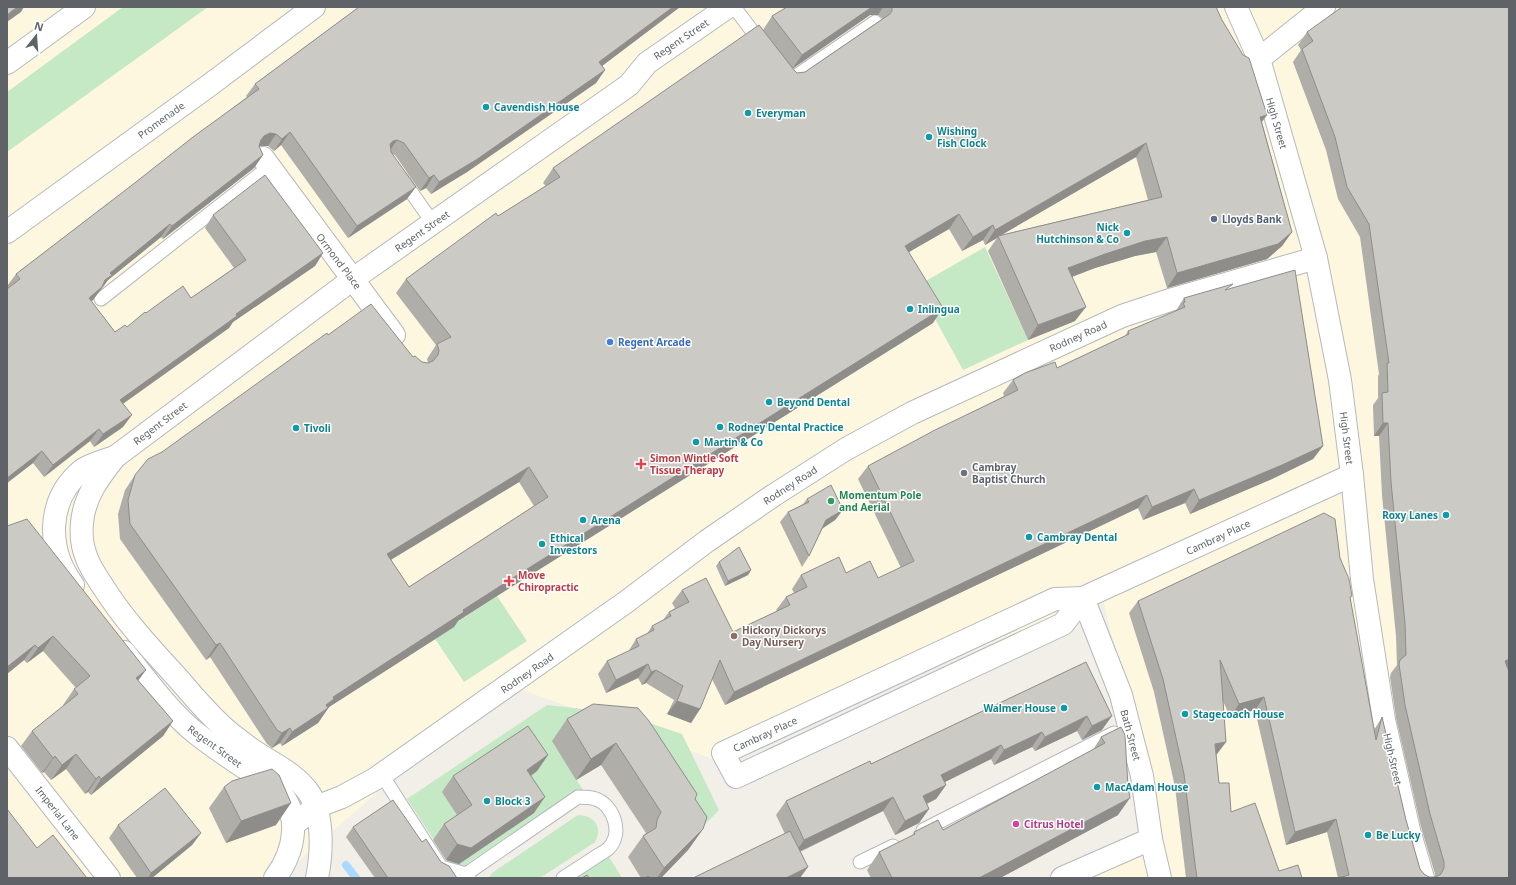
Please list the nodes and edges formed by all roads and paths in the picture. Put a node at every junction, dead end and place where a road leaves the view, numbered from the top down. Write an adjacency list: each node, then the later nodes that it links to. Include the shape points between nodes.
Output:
1 (84, 7): 10 (street)
2 (314, 7): 15 (street, Promenade)
3 (728, 7): 14 (street, Regent Street, via 647,63 629,84)
4 (734, 7): 8 (lane)
5 (1236, 7): 9 (street, High Street)
6 (1324, 7): 9 (street)
7 (875, 22): 11 (lane, via 790,80)
8 (768, 52)
9 (1259, 59): 16 (street, High Street)
10 (7, 63)
11 (781, 69)
12 (266, 162): 17 (street, Ormond Place); 18 (lane)
13 (393, 166): 14 (lane)
14 (433, 223): 17 (street, Regent Street)
15 (7, 232)
16 (1316, 258): 21 (street, High Street, via 1340,380); 27 (street, Rodney Road, via 1122,316 912,413 846,449 707,541)
17 (353, 280): 19 (street, Ormond Place); 20 (street, Regent Street)
18 (101, 299)
19 (407, 352)
20 (115, 457): 23 (street, Regent Street, via 82,470 64,493 55,518 54,542 58,560 66,576); 28 (street, Regent Street, via 96,482 84,509 82,540 92,570 138,634 204,709 228,732 301,782)
21 (1352, 475): 22 (street, Cambray Place); 41 (street, High Street, via 1362,579 1384,720 1409,830)
22 (1083, 598): 22 (street, Cambray Place, via 1063,624 736,778 723,753 1055,600); 25 (street, Bath Street, via 1121,695)
23 (85, 601)
24 (113, 638): 29 (street, Regent Street, via 181,720 240,765 275,786 290,808)
25 (1129, 727): 30 (lane); 31 (street, Bath Street, via 1142,776)
26 (7, 748): 35 (street, Imperial Lane)
27 (382, 775): 28 (street, Rodney Road, via 342,797); 34 (lane, via 442,867)
28 (316, 807): 29 (street, Rodney Road); 37 (street, via 320,851)
29 (294, 824): 36 (street, via 288,856)
30 (915, 834)
31 (1151, 838): 39 (street); 40 (street, Bath Street)
32 (901, 841): 33 (lane)
33 (860, 862)
34 (468, 876): 38 (lane, via 578,797 596,799 611,811 615,820 614,840 609,848)
35 (109, 878)
36 (275, 878)
37 (317, 878)
38 (563, 878)
39 (1062, 878)
40 (1160, 878)
41 (1423, 878)

